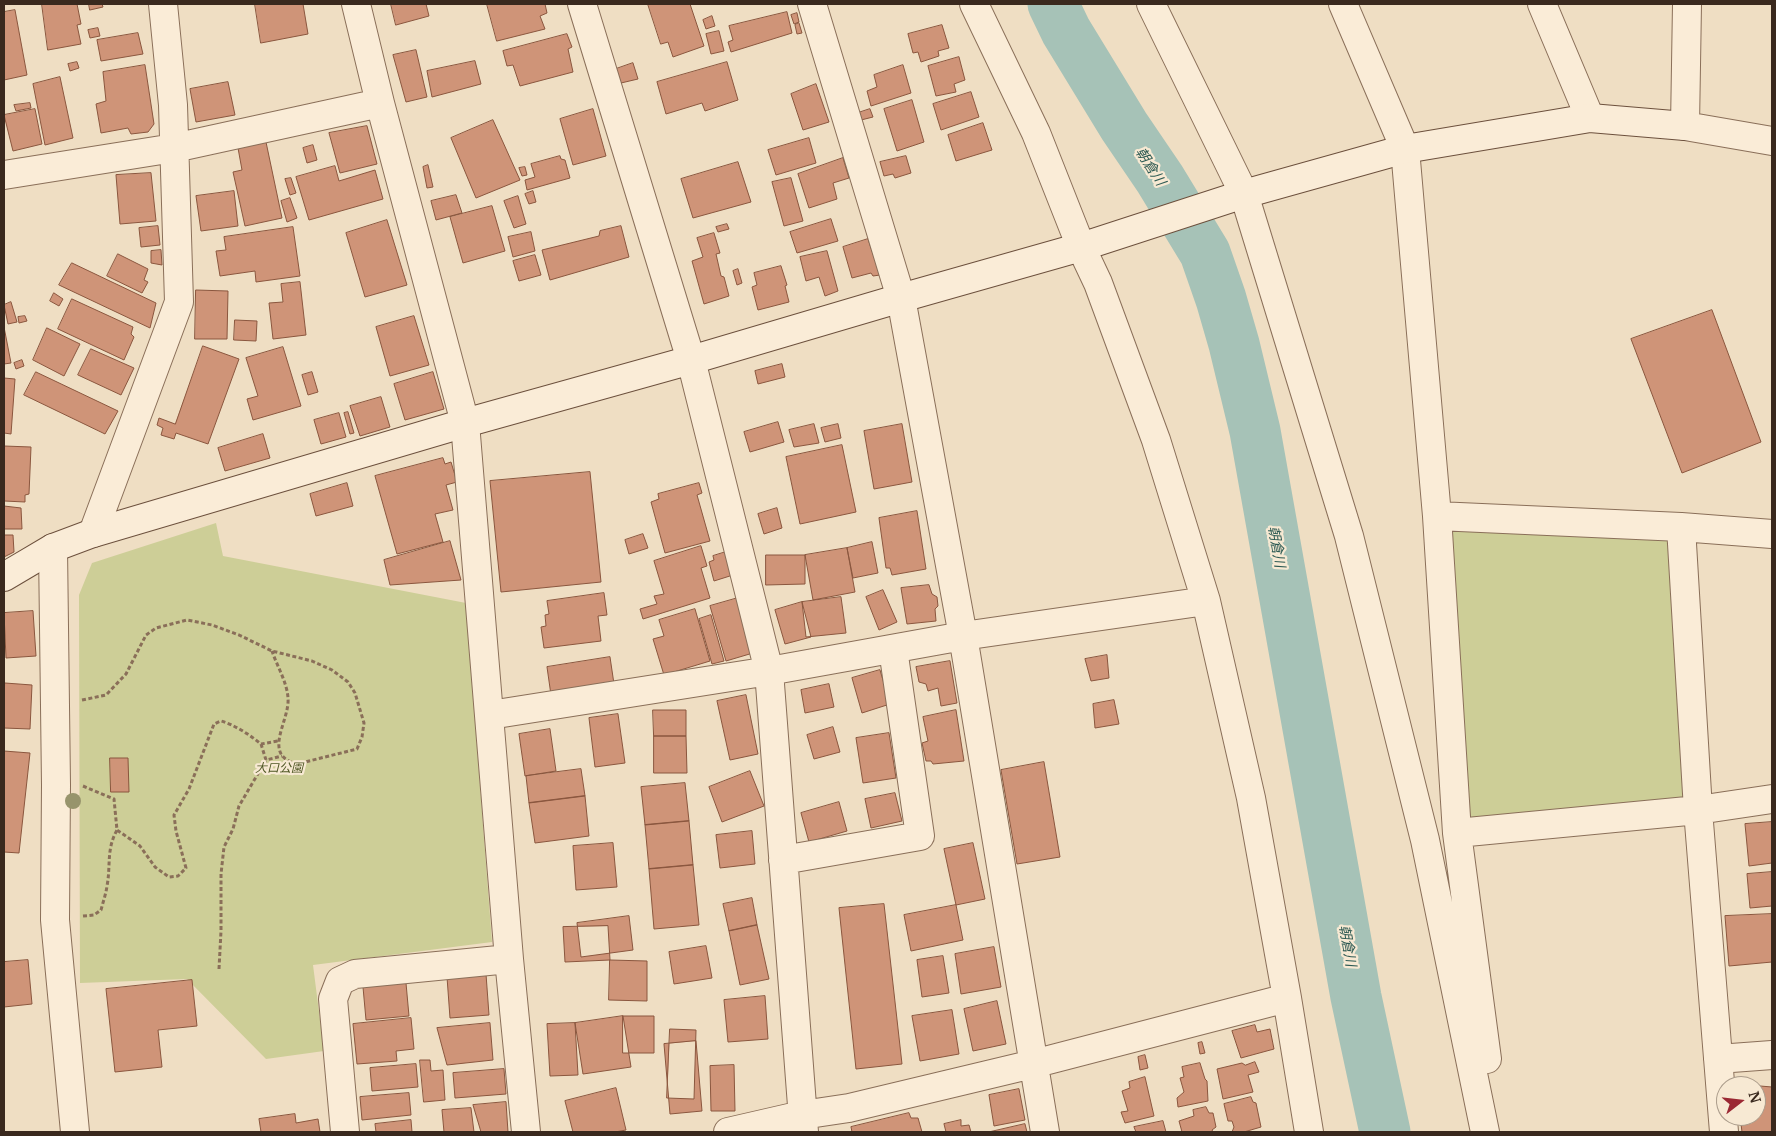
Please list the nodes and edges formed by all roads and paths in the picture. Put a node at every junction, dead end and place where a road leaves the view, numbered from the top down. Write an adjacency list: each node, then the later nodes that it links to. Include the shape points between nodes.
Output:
1 (163, 4): 14 (street)
2 (356, 4): 10 (street)
3 (582, 4): 20 (street)
4 (812, 4): 19 (street)
5 (974, 4): 18 (street)
6 (1151, 4): 17 (street)
7 (1343, 4): 15 (street)
8 (1542, 4): 11 (street)
9 (1687, 4): 12 (street)
10 (380, 102): 14 (street); 21 (street)
11 (1590, 118): 12 (street); 15 (street)
12 (1685, 126): 13 (street)
13 (1772, 142)
14 (174, 148): 16 (street); 24 (street, via 179,302)
15 (1404, 149): 17 (street); 22 (street)
16 (4, 175)
17 (1236, 196): 18 (street); 59 (street, via 1348,536 1425,840)
18 (1088, 244): 19 (street); 28 (street, via 1098,283 1156,440)
19 (901, 298): 20 (street); 29 (street)
20 (692, 360): 21 (street); 32 (street)
21 (465, 423): 24 (street); 34 (street)
22 (1437, 516): 23 (street); 43 (street)
23 (1681, 527): 25 (street); 41 (street)
24 (94, 533): 26 (street)
25 (1772, 534)
26 (53, 548): 27 (street); 45 (street)
27 (4, 576)
28 (1206, 601): 29 (street); 48 (street, via 1251,798)
29 (963, 636): 30 (street); 51 (street)
30 (893, 649): 32 (street); 44 (street, via 920,836)
31 (272, 651): 33 (path, via 212,625 187,620 172,623 146,635 126,674 106,695); 35 (path, via 288,699 287,715); 37 (path, via 312,661 348,682 356,693 364,723 357,749 297,764)
32 (769, 671): 34 (street); 44 (street)
33 (79, 701)
34 (490, 715): 46 (street)
35 (278, 741): 36 (path); 37 (path)
36 (261, 744): 38 (path); 42 (path, via 226,723 214,724 189,789 174,816 186,868 178,876 170,877 155,867 140,846)
37 (282, 756): 38 (path)
38 (266, 760): 47 (path, via 239,806 224,848)
39 (85, 786): 42 (path, via 114,799)
40 (1772, 799): 41 (street)
41 (1698, 810): 43 (street); 50 (street)
42 (117, 830): 45 (path, via 111,840 107,886 101,910 94,915)
43 (1457, 834): 60 (street)
44 (783, 860): 52 (street)
45 (55, 920): 53 (street)
46 (510, 958): 54 (street, via 355,974 340,981 333,998); 55 (street)
47 (219, 969)
48 (1287, 998): 51 (street); 58 (street)
49 (1772, 1055): 50 (street)
50 (1718, 1059): 61 (street)
51 (1033, 1064): 52 (street, via 849,1108); 57 (street)
52 (803, 1124): 56 (street)
53 (75, 1132)
54 (345, 1132)
55 (526, 1132)
56 (728, 1132)
57 (1045, 1132)
58 (1309, 1132)
59 (1485, 1132)
60 (1496, 1132)
61 (1724, 1132)

